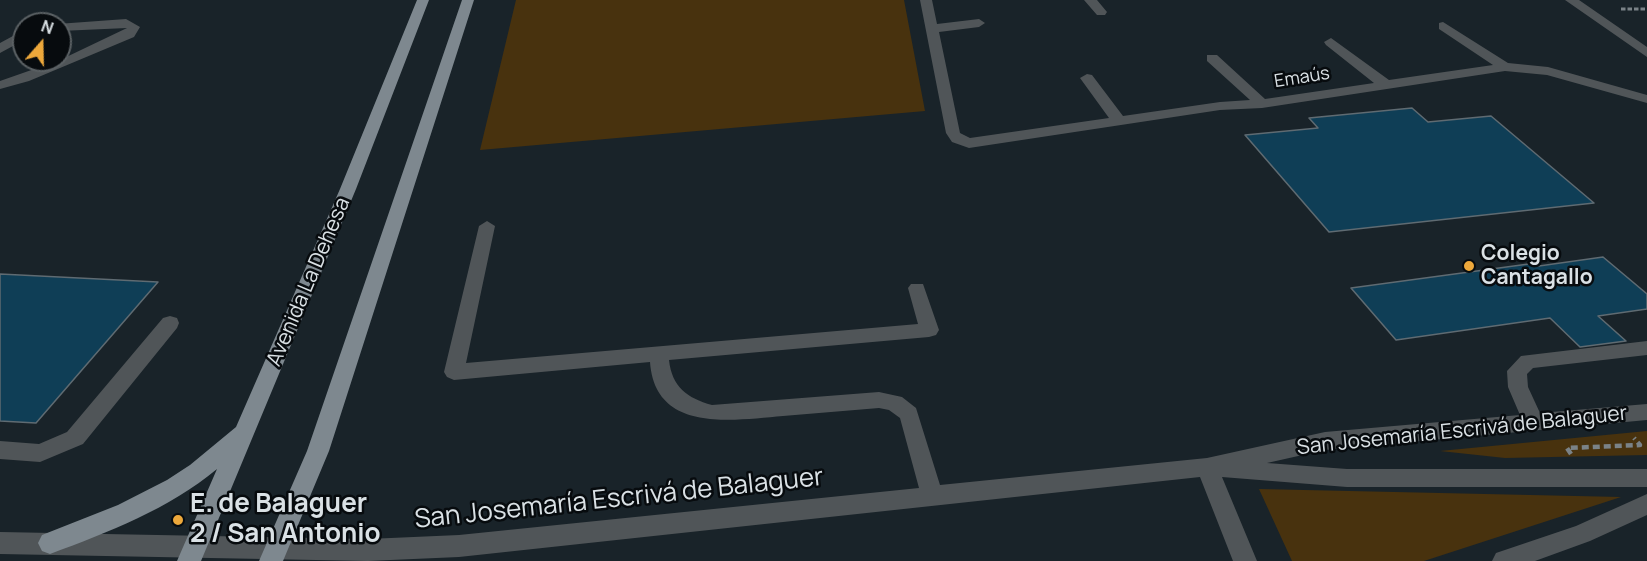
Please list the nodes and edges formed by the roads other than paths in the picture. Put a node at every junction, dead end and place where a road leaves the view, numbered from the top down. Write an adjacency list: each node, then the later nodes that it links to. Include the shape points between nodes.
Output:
1 (423, 0): 30 (main road, Avenida La Dehesa)
2 (468, 0): 39 (main road, via 318,451)
3 (926, 0): 10 (street)
4 (1090, 0): 6 (street)
5 (1571, 0): 12 (street)
6 (1101, 12)
7 (980, 23): 10 (street)
8 (72, 26): 13 (street, via 126,23 134,27 129,34)
9 (1443, 26): 15 (street)
10 (932, 29): 22 (street, Emaús, via 951,128 961,141 982,143)
11 (1331, 42): 19 (street)
12 (1647, 53)
13 (72, 58)
14 (1212, 58): 21 (street)
15 (1505, 67): 19 (street, Emaús); 20 (street, Emaús, via 1548,71)
16 (38, 72): 18 (street)
17 (1087, 78): 22 (street)
18 (0, 85)
19 (1386, 85): 21 (street, Emaús)
20 (1647, 99)
21 (1262, 104): 22 (street, Emaús)
22 (1120, 122)
23 (487, 226): 27 (street, via 453,372)
24 (917, 288): 27 (street, via 929,330)
25 (170, 323): 31 (street, via 75,438 40,453)
26 (1647, 348): 29 (street, via 1528,361 1517,371 1518,387)
27 (659, 354): 34 (street, via 663,384 682,403 712,413 879,400 895,404 909,414)
28 (1647, 412): 29 (street, San Josemaría Escrivá de Balaguer)
29 (1534, 422): 32 (street, San Josemaría Escrivá de Balaguer, via 1325,441)
30 (248, 425): 37 (main road, via 210,463 158,498); 38 (main road, Avenida La Dehesa)
31 (0, 450)
32 (1207, 467): 33 (street, San Josemaría Escrivá de Balaguer, via 1347,478); 34 (street, San Josemaría Escrivá de Balaguer); 40 (street)
33 (1647, 478)
34 (932, 496): 39 (street, San Josemaría Escrivá de Balaguer, via 459,546)
35 (1647, 504): 41 (street, via 1582,534)
36 (0, 543): 37 (street, San Josemaría Escrivá de Balaguer)
37 (50, 543): 38 (street, San Josemaría Escrivá de Balaguer)
38 (193, 554): 39 (street, San Josemaría Escrivá de Balaguer)
39 (274, 555)
40 (1245, 561)
41 (1504, 561)

